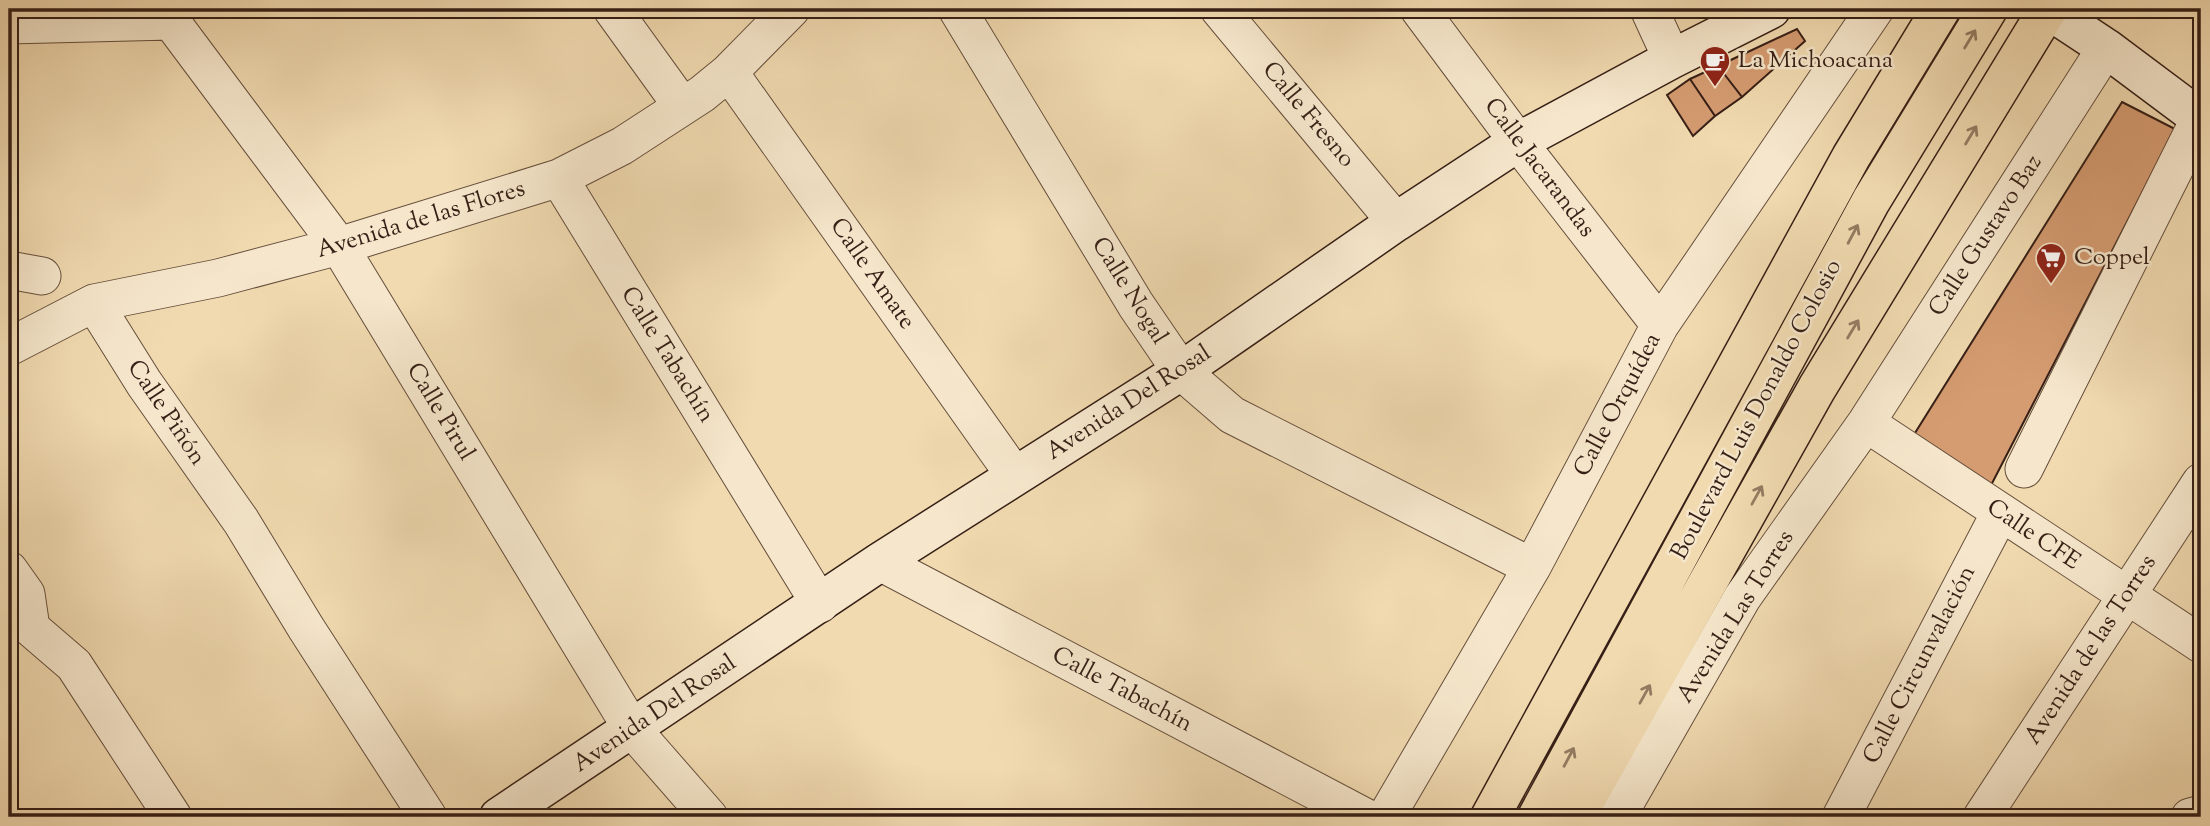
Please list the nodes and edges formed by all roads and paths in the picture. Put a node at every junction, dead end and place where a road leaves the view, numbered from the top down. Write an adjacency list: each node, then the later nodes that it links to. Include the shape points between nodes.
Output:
1 (612, 9): 18 (street)
2 (790, 9): 17 (street, Avenida de las Flores)
3 (957, 9): 27 (street, Calle Nogal, via 1136,305)
4 (1219, 9): 22 (street, Calle Fresno)
5 (1419, 9): 20 (street, Calle Jacarandas)
6 (1649, 9): 16 (street)
7 (1771, 9): 16 (street, Avenida Del Rosal)
8 (1875, 9): 25 (street, Calle Orquídea)
9 (1912, 9): 47 (highway)
10 (1941, 9): 48 (highway, Boulevard Luis Donaldo Colosio, via 1844,169)
11 (1988, 9): 49 (highway, Boulevard Luis Donaldo Colosio, one-way to 11, via 1871,201)
12 (2048, 9): 15 (street); 50 (highway, one-way to 12, via 1817,388)
13 (169, 15): 14 (street); 23 (street, Calle Pirul)
14 (9, 25)
15 (2106, 48): 19 (street); 28 (street, Calle Gustavo Baz)
16 (1672, 59): 20 (street, Avenida Del Rosal)
17 (729, 72): 18 (street, Avenida de las Flores); 30 (street, Calle Amate)
18 (682, 106): 21 (street, Avenida de las Flores, via 622,146)
19 (2201, 119): 29 (street)
20 (1518, 142): 22 (street, Avenida Del Rosal); 25 (street, Calle Jacarandas)
21 (559, 178): 23 (street, Avenida de las Flores); 37 (street, Calle Tabachín)
22 (1396, 222): 27 (street, Avenida Del Rosal)
23 (339, 246): 24 (street, Avenida de las Flores, via 218,278); 39 (street, Calle Pirul)
24 (94, 303): 26 (street, Avenida de las Flores); 42 (street, Calle Piñón, via 241,521)
25 (1660, 325): 34 (street, Calle Orquídea)
26 (9, 346)
27 (1181, 371): 30 (street, Avenida Del Rosal); 34 (street, Calle Nogal, via 1232,415)
28 (1866, 423): 32 (street, Calle CFE); 51 (street, Avenida Las Torres, via 1742,598)
29 (2024, 469)
30 (1015, 476): 33 (street, Avenida Del Rosal)
31 (2201, 482): 36 (street, Avenida de las Torres)
32 (2000, 513): 36 (street, Calle CFE); 52 (street, Calle Circunvalación)
33 (880, 562): 37 (street, Avenida Del Rosal); 45 (street, Calle Tabachín)
34 (1532, 567): 46 (street, Calle Orquídea)
35 (17, 582): 41 (street, via 31,628 74,665)
36 (2126, 596): 38 (street, Calle CFE); 53 (street, Avenida de las Torres)
37 (820, 604): 39 (street, Avenida Del Rosal)
38 (2201, 644)
39 (632, 729): 43 (street, Avenida Del Rosal); 44 (street, Calle Pirul)
40 (2201, 814): 54 (street)
41 (173, 817)
42 (428, 817)
43 (499, 817)
44 (709, 817)
45 (1365, 817)
46 (1386, 817)
47 (1468, 817)
48 (1490, 817)
49 (1537, 817)
50 (1576, 817)
51 (1617, 817)
52 (1841, 817)
53 (1982, 817)
54 (2190, 817)

